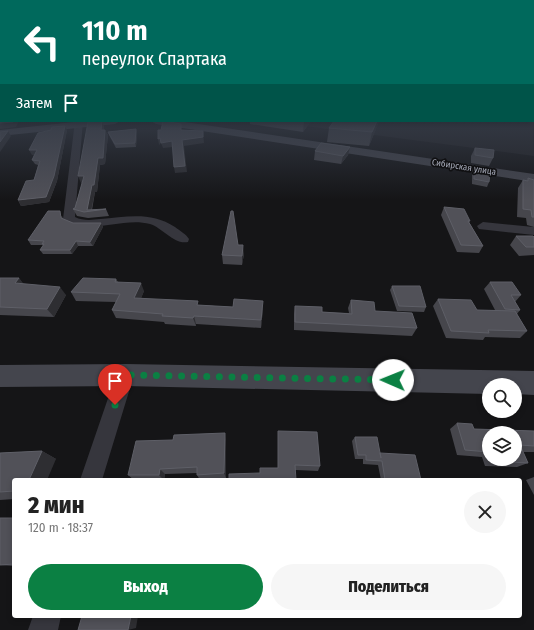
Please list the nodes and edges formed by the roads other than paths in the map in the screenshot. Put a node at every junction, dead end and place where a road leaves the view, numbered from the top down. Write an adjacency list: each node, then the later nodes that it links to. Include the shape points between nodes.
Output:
1 (77, 141): 6 (street, via 69,219 82,223 149,220 162,224)
2 (291, 141): 3 (street, Сибирская улица)
3 (534, 178)
4 (483, 226): 5 (street)
5 (534, 231)
6 (183, 240)
7 (125, 375): 8 (street); 9 (street); 10 (street)
8 (0, 376)
9 (534, 383)
10 (92, 478)
11 (46, 618): 12 (street)
12 (42, 630)

